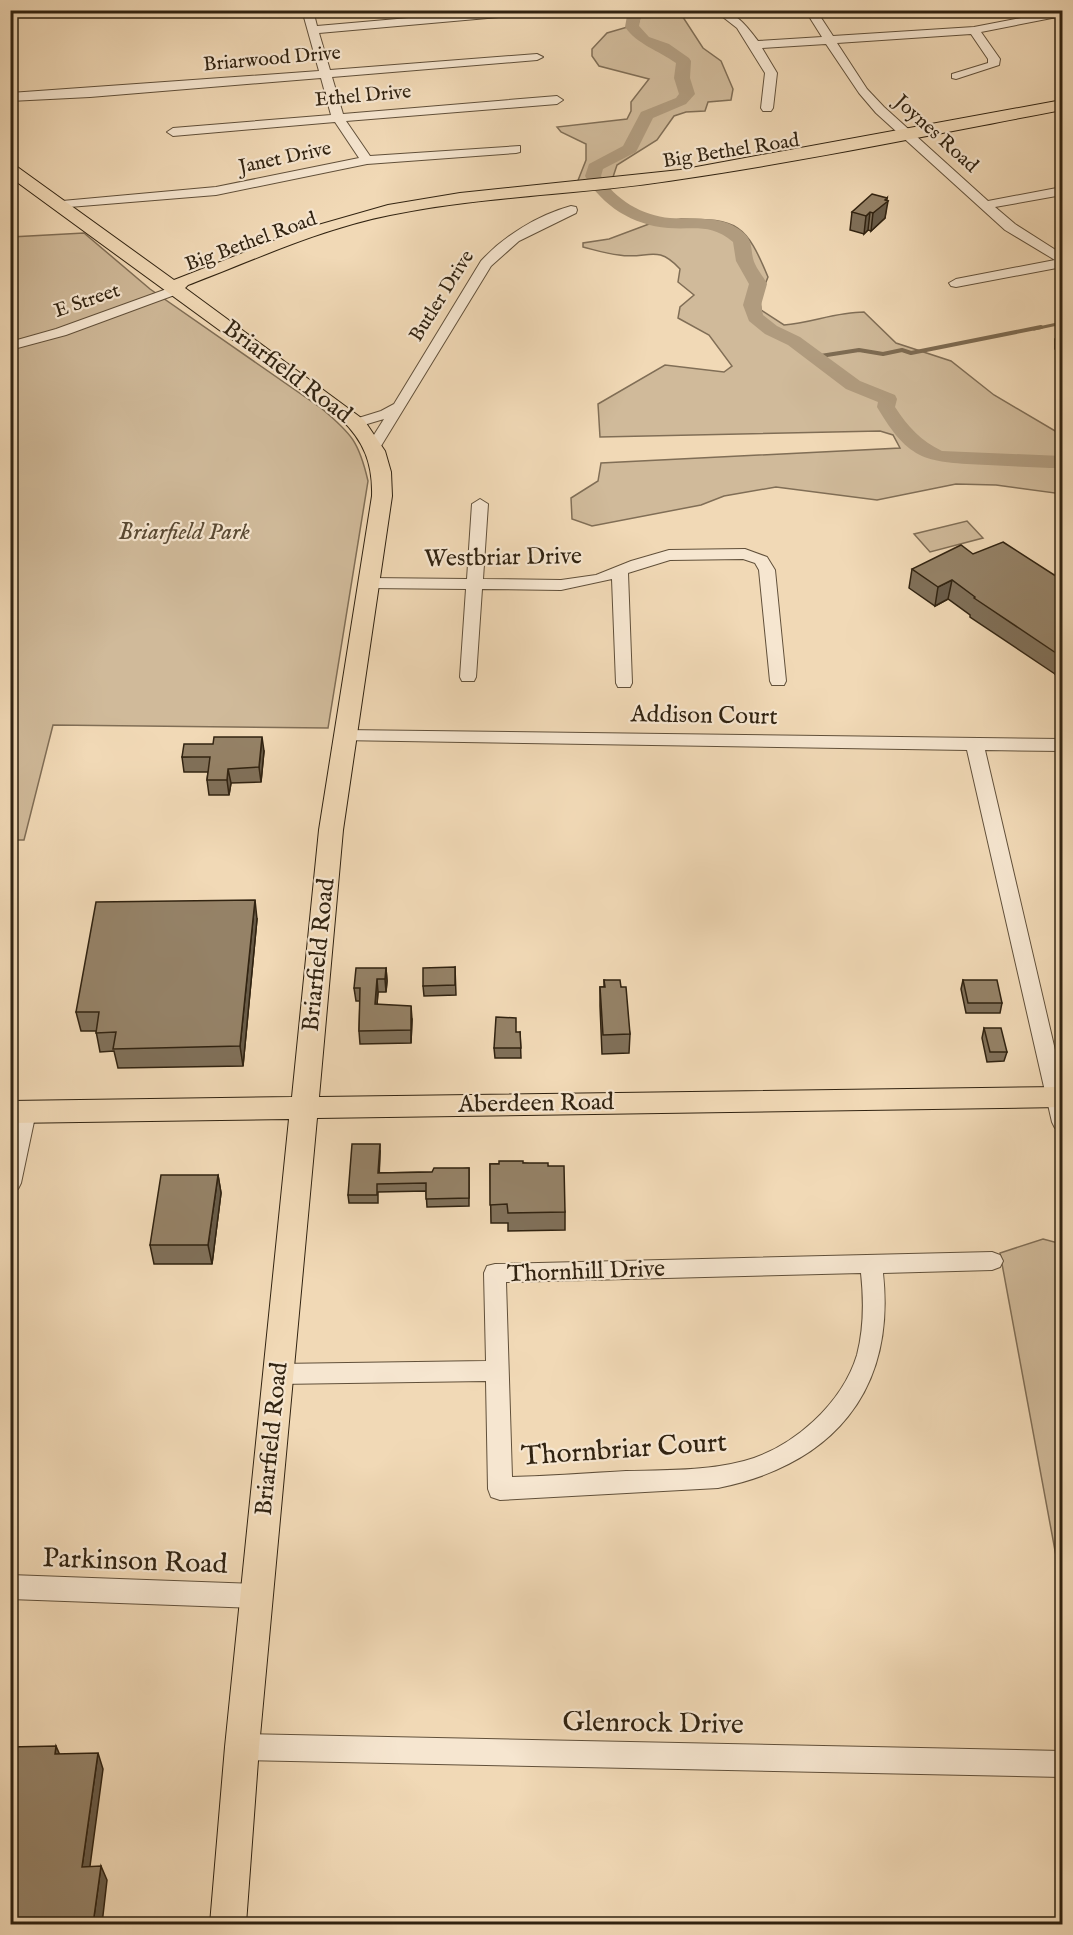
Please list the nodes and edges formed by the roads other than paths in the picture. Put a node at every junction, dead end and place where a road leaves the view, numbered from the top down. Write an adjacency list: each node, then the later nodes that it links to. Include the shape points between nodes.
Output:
1 (307, 10): 6 (street)
2 (544, 10): 6 (street)
3 (719, 10): 9 (street, via 741,26)
4 (810, 10): 8 (street, Joynes Road)
5 (1062, 14): 7 (street)
6 (313, 30): 11 (street)
7 (974, 30): 8 (street); 12 (street, via 994,59 993,66)
8 (829, 39): 9 (street); 20 (street, Joynes Road, via 863,91)
9 (755, 45): 16 (street, via 771,73)
10 (537, 57): 11 (street, Briarwood Drive)
11 (325, 74): 13 (street, Briarwood Drive); 18 (street)
12 (956, 76)
13 (10, 97)
14 (557, 100): 18 (street, Ethel Drive)
15 (1062, 105): 20 (main road, Big Bethel Road)
16 (767, 108)
17 (1062, 112): 20 (main road, Big Bethel Road)
18 (338, 118): 19 (street, Ethel Drive); 22 (street)
19 (173, 132)
20 (909, 138): 26 (street, Joynes Road); 30 (main road, Big Bethel Road, via 759,169 392,218 343,231 193,288)
21 (516, 149): 22 (street, Janet Drive)
22 (367, 160): 25 (street, Janet Drive, via 216,192)
23 (10, 169): 25 (main road, Briarfield Road)
24 (1062, 191): 26 (street)
25 (62, 205): 30 (main road, Briarfield Road)
26 (986, 205): 28 (street, Joynes Road, via 1020,234)
27 (572, 210): 34 (street, Butler Drive, via 534,226 496,251)
28 (1062, 261): 29 (street)
29 (956, 283)
30 (175, 290): 32 (street, E Street, via 61,332); 35 (main road, Briarfield Road)
31 (1062, 339): 33 (street)
32 (10, 346)
33 (1062, 349)
34 (399, 407): 35 (street); 36 (street, Butler Drive)
35 (357, 423): 36 (main road, Briarfield Road)
36 (374, 446): 39 (main road, Briarfield Road, via 383,482)
37 (480, 504): 40 (street)
38 (620, 572): 40 (street, Westbriar Drive, via 580,584); 42 (street, Westbriar Drive, via 653,558 683,554 745,554 761,560 767,570); 43 (street)
39 (369, 584): 40 (street, Westbriar Drive); 44 (main road, Briarfield Road)
40 (474, 585): 41 (street)
41 (468, 677)
42 (778, 681)
43 (624, 682)
44 (344, 735): 45 (street, Addison Court); 48 (main road, Briarfield Road)
45 (975, 744): 46 (street, Addison Court); 47 (street)
46 (1062, 745)
47 (1060, 1105): 48 (main road, Aberdeen Road)
48 (303, 1108): 49 (main road, Aberdeen Road); 54 (main road, Briarfield Road)
49 (18, 1112): 50 (street)
50 (10, 1183)
51 (992, 1261): 52 (street, Thornhill Drive)
52 (871, 1265): 53 (street, Thornhill Drive, via 495,1273); 53 (street, Thornbriar Court, via 876,1302 874,1335 855,1389 807,1444 736,1474 696,1480 500,1489)
53 (497, 1371): 54 (street)
54 (278, 1374): 56 (main road, Briarfield Road)
55 (10, 1587): 56 (street, Parkinson Road)
56 (256, 1596): 57 (main road, Briarfield Road)
57 (242, 1747): 58 (street, Glenrock Drive); 59 (main road, Briarfield Road)
58 (1062, 1764)
59 (228, 1924)

